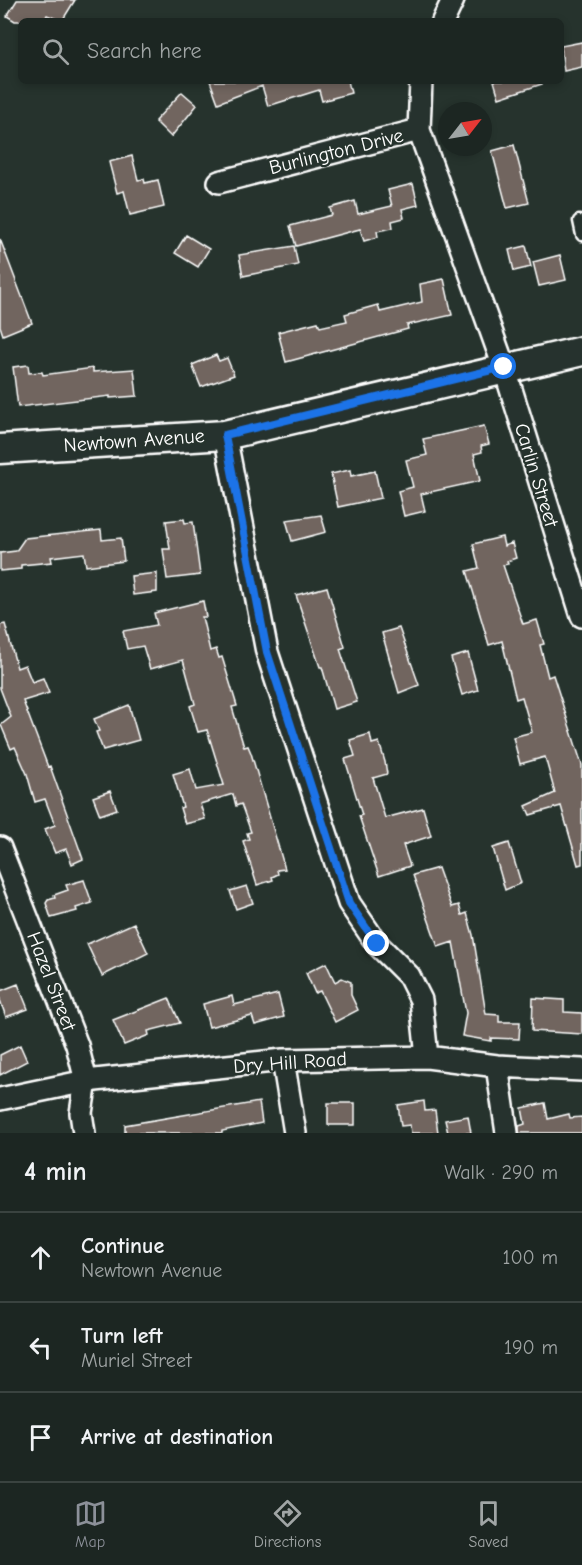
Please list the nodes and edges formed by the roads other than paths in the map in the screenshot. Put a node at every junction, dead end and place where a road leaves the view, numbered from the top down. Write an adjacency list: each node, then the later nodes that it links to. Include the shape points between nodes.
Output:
1 (453, 0): 2 (street)
2 (444, 18)
3 (422, 84): 4 (street)
4 (419, 130): 5 (street, Burlington Drive); 9 (street, Burlington Drive)
5 (219, 182)
6 (579, 221): 7 (lane)
7 (582, 235)
8 (582, 351): 9 (main road, Newtown Avenue)
9 (504, 367): 10 (main road, Newtown Avenue); 12 (street, Carlin Street)
10 (225, 435): 11 (main road, Newtown Avenue); 14 (street, via 267,652 349,903 377,944 409,976 421,1000)
11 (0, 449)
12 (582, 616)
13 (0, 848): 18 (street, Hazel Street, via 77,1045)
14 (427, 1056): 15 (street, Dry Hill Road); 16 (street, Dry Hill Road)
15 (284, 1060): 18 (street, Dry Hill Road); 21 (street)
16 (497, 1066): 17 (street, Dry Hill Road); 22 (street)
17 (582, 1070)
18 (86, 1081): 19 (street, Dry Hill Road); 20 (street, via 81,1113)
19 (0, 1099)
20 (84, 1133)
21 (295, 1133)
22 (507, 1133)

